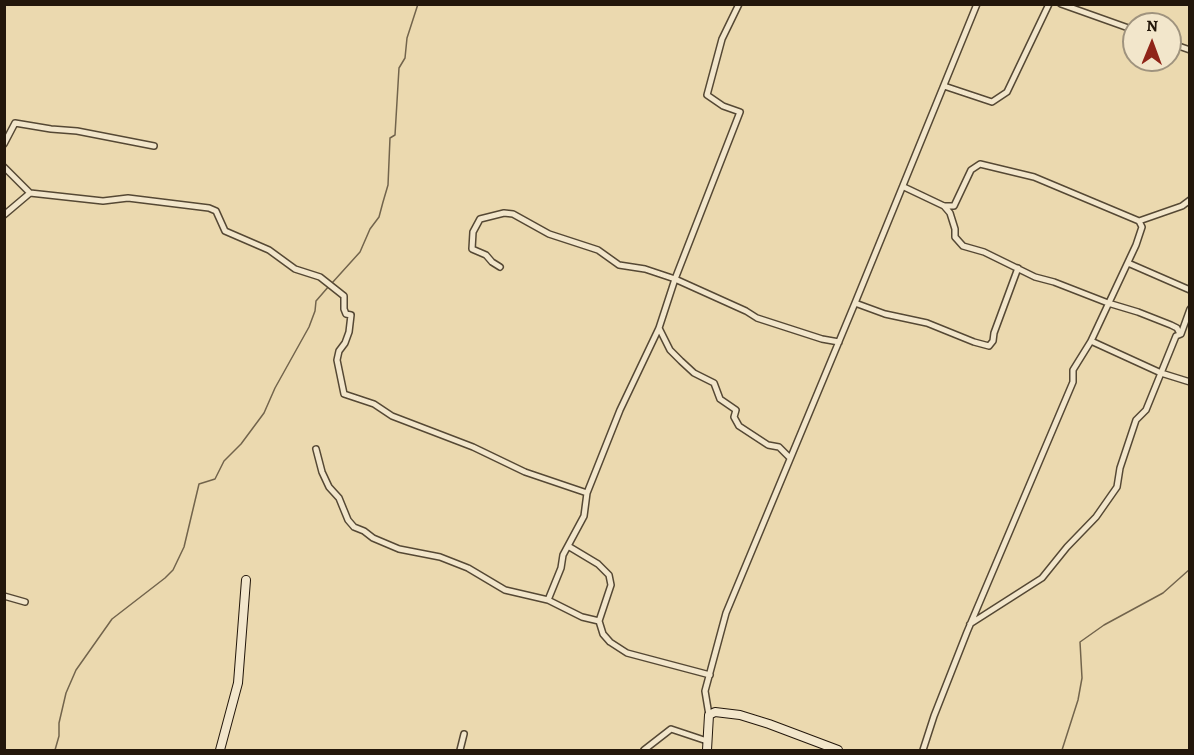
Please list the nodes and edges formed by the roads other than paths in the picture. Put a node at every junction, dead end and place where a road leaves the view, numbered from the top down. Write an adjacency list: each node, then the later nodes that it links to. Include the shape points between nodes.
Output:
1 (739, 4): 19 (street, via 722,39 707,96 740,112)
2 (977, 4): 6 (street)
3 (1049, 4): 6 (street, via 1007,92 992,102)
4 (1061, 4): 5 (street)
5 (1122, 26)
6 (944, 86): 10 (street)
7 (4, 144): 8 (street, via 15,123)
8 (154, 146)
9 (4, 167): 11 (street)
10 (904, 187): 13 (street); 21 (street)
11 (30, 193): 14 (street); 32 (street, via 103,201 128,198 209,208 216,212 225,231 269,250 296,269 320,277 344,296 344,309 351,315 349,332 337,360 344,394 525,472)
12 (1190, 200): 15 (street)
13 (944, 206): 15 (street, via 954,206 971,170 980,164 1034,177); 18 (street, via 950,213 955,237 963,246)
14 (4, 215)
15 (1140, 221): 16 (street, via 1142,227)
16 (1128, 263): 20 (street); 22 (street)
17 (500, 267): 19 (street, via 472,249 473,232 480,219 504,213 549,234 598,250 619,265)
18 (1018, 268): 21 (street, via 989,346); 22 (street)
19 (675, 279): 24 (street); 27 (street, via 757,318)
20 (1190, 290)
21 (855, 303): 27 (street)
22 (1108, 303): 25 (street, via 1171,325); 26 (street)
23 (1190, 309): 25 (street)
24 (659, 328): 31 (street, via 670,350 694,373 714,383 720,399 736,410 738,426 768,445 779,447); 32 (street)
25 (1180, 334): 28 (street)
26 (1091, 341): 28 (street); 39 (street, via 1073,370 1073,382)
27 (839, 342): 31 (street)
28 (1161, 373): 29 (street); 39 (street, via 1146,410 1136,420 1117,487 1096,517 1042,578)
29 (1190, 382)
30 (316, 449): 36 (street, via 329,487 354,527 399,549 440,557 468,568 505,590)
31 (790, 458): 40 (street, via 726,613)
32 (587, 492): 33 (street, via 584,516)
33 (568, 546): 36 (street); 38 (street, via 609,575 611,585)
34 (246, 579): 44 (street, via 238,683)
35 (4, 596): 37 (street)
36 (548, 600): 38 (street)
37 (25, 602)
38 (599, 621): 40 (street, via 603,634 627,653)
39 (970, 624): 49 (street)
40 (710, 675): 41 (street, via 705,691)
41 (709, 715): 43 (street); 48 (street, via 740,715)
42 (464, 734): 45 (street)
43 (707, 741): 46 (street, via 671,729); 47 (street)
44 (220, 750)
45 (460, 750)
46 (644, 750)
47 (707, 750)
48 (838, 750)
49 (923, 750)

